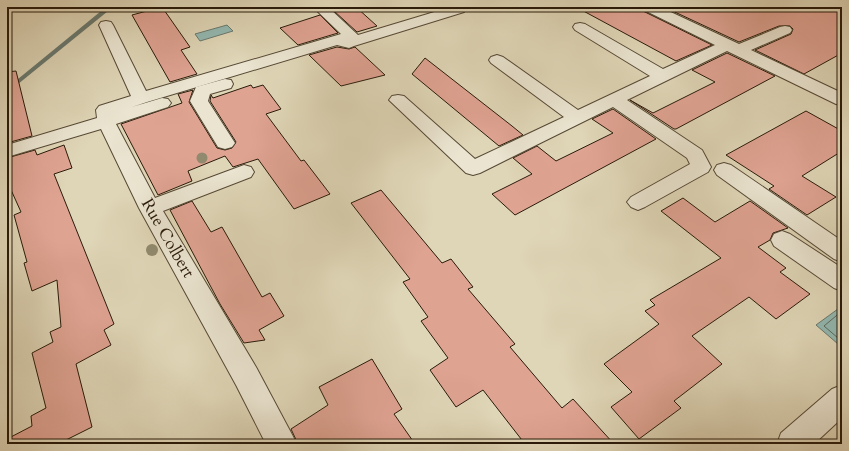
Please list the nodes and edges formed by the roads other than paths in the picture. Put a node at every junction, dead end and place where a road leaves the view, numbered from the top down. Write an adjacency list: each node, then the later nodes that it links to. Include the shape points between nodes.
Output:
1 (320, 7): 7 (street, via 351,36)
2 (650, 7): 8 (street)
3 (459, 9): 7 (street)
4 (106, 25): 12 (street)
5 (580, 27): 10 (street)
6 (785, 30): 8 (street)
7 (344, 42): 11 (street, via 309,59); 12 (street)
8 (733, 48): 10 (street); 15 (street)
9 (498, 60): 16 (street)
10 (664, 76): 14 (street)
11 (202, 90): 17 (street); 18 (street, via 199,101)
12 (141, 98): 17 (street, via 105,110)
13 (398, 100): 16 (street, via 473,168)
14 (614, 100): 16 (street); 22 (street, via 695,154 701,167)
15 (842, 100)
16 (577, 118)
17 (106, 121): 19 (street); 23 (street, Rue Colbert)
18 (225, 143)
19 (7, 151)
20 (724, 170): 25 (street)
21 (244, 172): 23 (street)
22 (638, 202)
23 (150, 208): 28 (street, Rue Colbert)
24 (782, 240): 26 (street)
25 (842, 253)
26 (842, 281)
27 (842, 399): 29 (street)
28 (282, 444)
29 (792, 444)

